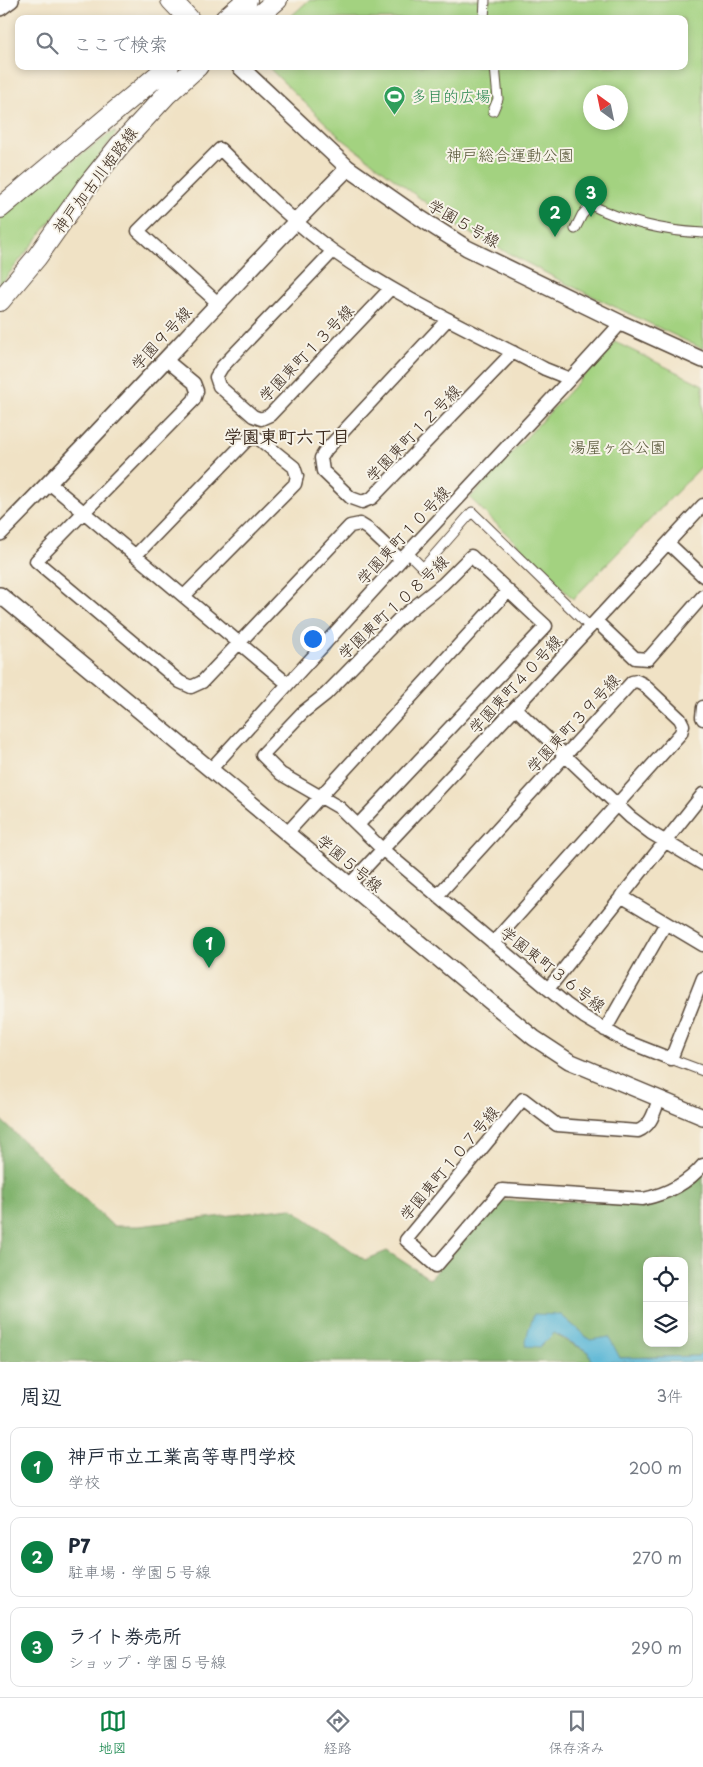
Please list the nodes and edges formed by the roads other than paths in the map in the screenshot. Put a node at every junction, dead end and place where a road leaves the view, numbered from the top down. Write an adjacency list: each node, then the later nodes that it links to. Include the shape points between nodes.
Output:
1 (11, 0): 7 (street)
2 (171, 0): 8 (main road)
3 (187, 0): 9 (main road)
4 (247, 0): 10 (main road)
5 (277, 0): 11 (main road)
6 (485, 0): 12 (street)
7 (0, 8)
8 (185, 15)
9 (195, 15)
10 (230, 15)
11 (260, 15)
12 (484, 15)
13 (164, 70): 19 (main road, 神戸加古川姫路線)
14 (194, 70): 25 (main road, 神戸加古川姫路線, via 120,145)
15 (243, 70): 18 (street, 学園５号線)
16 (495, 70): 17 (street, via 498,99)
17 (493, 111)
18 (348, 168): 20 (street, 学園９号線); 28 (street, 学園５号線, via 467,248)
19 (0, 208)
20 (295, 222): 23 (street); 26 (street, 学園９号線); 26 (street, via 220,149 138,231)
21 (575, 229): 22 (street, via 593,202 610,215 649,227)
22 (703, 233)
23 (333, 251): 24 (street); 24 (street, 学園東町１３号線, via 216,377 219,386 253,416 261,419 270,415)
24 (390, 289): 27 (street)
25 (0, 302)
26 (218, 303): 30 (street, 学園９号線)
27 (448, 319): 29 (street); 29 (street, 学園東町１２号線, via 321,458 323,471 352,498 362,502 372,498)
28 (621, 323): 31 (street, 学園５号線); 32 (street, 学園東町１０号線)
29 (513, 352): 32 (street)
30 (166, 359): 33 (street, 学園９号線); 35 (street, via 194,383 197,390 194,400)
31 (703, 360)
32 (570, 379): 39 (street, 学園東町１０号線)
33 (49, 484): 35 (street); 36 (street, 学園９号線)
34 (703, 505): 37 (street, 学園東町４０号線)
35 (83, 512): 38 (street); 46 (street, via 36,561 180,682 191,687 202,682)
36 (0, 533)
37 (668, 543): 40 (street); 45 (street, 学園東町４０号線)
38 (135, 556): 43 (street); 43 (street, via 252,437 294,467 295,484)
39 (405, 556): 45 (street, via 423,568 472,512); 46 (street, via 360,524 350,526); 47 (street, 学園東町１０号線)
40 (703, 576)
41 (508, 591): 54 (street); 54 (street, 学園東町１０８号線, via 471,556 443,584 399,619 262,755 281,774); 56 (street, 学園東町１０８号線, via 546,626)
42 (0, 595): 52 (street, 学園５号線)
43 (184, 596): 46 (street)
44 (703, 596): 45 (street, via 648,659 635,658)
45 (593, 624): 49 (street, 学園東町４０号線)
46 (240, 643): 47 (street)
47 (288, 684): 52 (street, 学園東町１０号線)
48 (703, 707): 50 (street)
49 (515, 708): 51 (street); 59 (street, 学園東町４０号線)
50 (703, 719)
51 (565, 755): 55 (street); 55 (street, 学園東町３９号線, via 632,682 643,684 668,707 683,725 681,733); 62 (street, 学園東町３９号線)
52 (210, 770): 57 (street, 学園５号線)
53 (703, 794): 58 (street)
54 (320, 796): 56 (street, 学園東町１０８号線, via 340,808); 57 (street)
55 (617, 804): 58 (street); 65 (street, 学園東町３９号線)
56 (358, 825): 59 (street, 学園東町１０８号線)
57 (286, 833): 61 (street, 学園５号線)
58 (664, 842): 60 (street); 63 (street)
59 (382, 849): 61 (street, 学園東町４０号線); 62 (street, 学園東町３６号線)
60 (703, 864)
61 (350, 884): 72 (street, 学園５号線, via 534,1038 569,1062)
62 (437, 896): 65 (street, 学園東町３６号線)
63 (622, 896): 64 (street); 68 (street)
64 (666, 923): 66 (street); 69 (street)
65 (493, 943): 68 (street, 学園東町３６号線)
66 (703, 945)
67 (703, 978): 70 (street)
68 (548, 989): 69 (street, 学園東町３６号線)
69 (605, 1030): 70 (street, 学園東町３６号線)
70 (670, 1059): 71 (street)
71 (703, 1071)
72 (659, 1099): 73 (street, 学園５号線); 74 (street, 学園東町１０７号線, via 650,1123 638,1131 557,1125 523,1099 406,1240 436,1266 502,1190 643,1199 677,1188)
73 (703, 1117)
74 (703, 1165)

